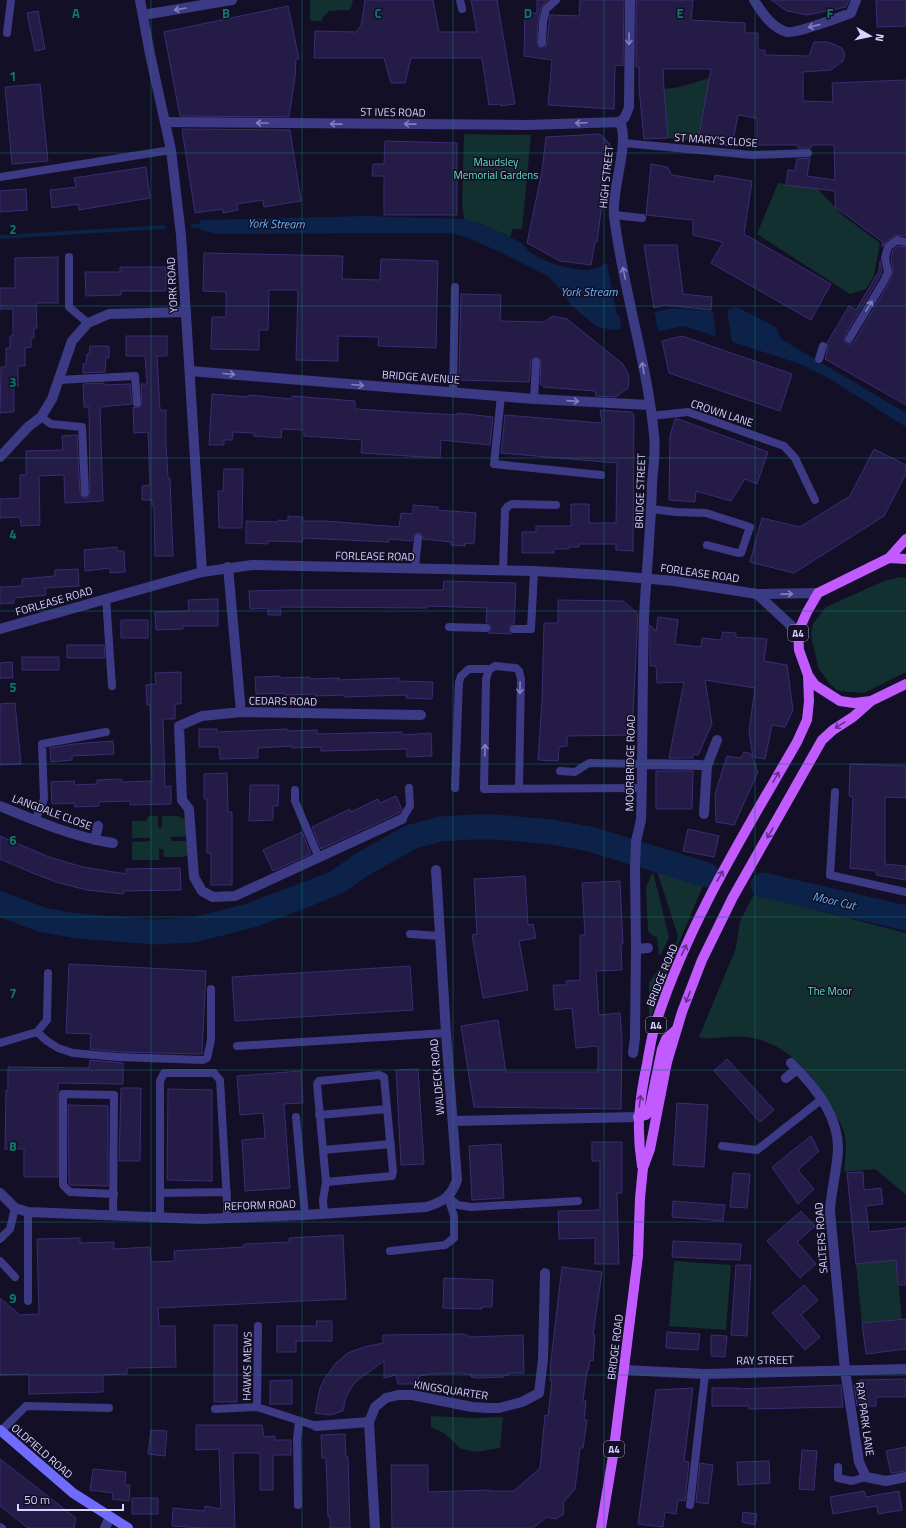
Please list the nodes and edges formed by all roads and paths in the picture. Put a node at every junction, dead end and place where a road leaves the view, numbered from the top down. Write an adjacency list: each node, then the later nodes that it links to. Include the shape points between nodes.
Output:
1 (10, 0): 11 (lane)
2 (140, 0): 10 (street, YORK ROAD)
3 (232, 0): 10 (street, one-way to 10)
4 (460, 0): 9 (lane)
5 (556, 0): 12 (lane, via 546,9)
6 (630, 0): 14 (street, one-way to 14, via 628,107 625,117)
7 (754, 0): 8 (street, one-way to 7, via 850,13 828,22 789,32 774,26)
8 (856, 0)
9 (462, 9)
10 (143, 15): 13 (street, YORK ROAD)
11 (7, 33)
12 (542, 43)
13 (166, 122): 14 (street, ST IVES ROAD, one-way to 13, via 527,125); 16 (street, YORK ROAD)
14 (620, 122): 15 (street, HIGH STREET, via 623,127)
15 (622, 143): 17 (lane, ST MARY'S CLOSE, via 752,155); 19 (street, HIGH STREET, via 613,204)
16 (171, 150): 18 (lane); 24 (street, YORK ROAD, via 181,235)
17 (808, 153)
18 (0, 177)
19 (614, 215): 20 (lane); 36 (street, HIGH STREET, one-way to 19)
20 (642, 218)
21 (906, 242): 26 (lane, one-way to 21, via 884,282 888,272 885,258 888,247 898,240)
22 (69, 256): 25 (lane, via 69,307)
23 (455, 287): 32 (lane)
24 (186, 312): 25 (street, via 109,314); 30 (street, YORK ROAD)
25 (88, 323): 31 (street, via 72,341)
26 (849, 339)
27 (823, 346): 28 (lane)
28 (819, 359)
29 (536, 362): 34 (lane)
30 (190, 370): 32 (street, BRIDGE AVENUE, one-way to 32); 53 (street, YORK ROAD, via 190,405)
31 (58, 380): 35 (lane, via 135,376); 37 (street, via 52,399)
32 (453, 392): 33 (street, BRIDGE AVENUE)
33 (501, 396): 34 (street, BRIDGE AVENUE); 39 (lane, via 494,464)
34 (534, 398): 36 (street, BRIDGE AVENUE, one-way to 36)
35 (137, 403)
36 (651, 410): 41 (lane, CROWN LANE, via 688,412 784,446 795,458); 43 (street, BRIDGE STREET, via 654,437)
37 (41, 416): 38 (street); 40 (lane, via 51,424 82,427)
38 (0, 457)
39 (602, 475)
40 (85, 493)
41 (815, 500)
42 (556, 505): 51 (lane, via 508,506 505,510)
43 (651, 509): 46 (lane, via 706,512 750,527 741,553); 54 (street, BRIDGE STREET)
44 (418, 538): 50 (lane)
45 (906, 539): 47 (main road)
46 (707, 545)
47 (889, 558): 48 (main road); 55 (main road)
48 (906, 559)
49 (228, 567): 50 (street, FORLEASE ROAD, via 252,565); 53 (street, FORLEASE ROAD); 68 (street, CEDARS ROAD)
50 (415, 568): 51 (street, FORLEASE ROAD)
51 (503, 570): 52 (street, FORLEASE ROAD)
52 (534, 571): 54 (street, FORLEASE ROAD); 61 (lane, via 531,629)
53 (202, 572): 57 (street, FORLEASE ROAD)
54 (647, 578): 56 (street, FORLEASE ROAD); 72 (street, MOORBRIDGE ROAD)
55 (818, 593): 56 (street, FORLEASE ROAD, one-way to 55); 62 (main road, A4)
56 (757, 594): 62 (street)
57 (106, 598): 60 (street, FORLEASE ROAD); 66 (lane)
58 (449, 627): 59 (lane)
59 (486, 628)
60 (0, 629)
61 (514, 629)
62 (798, 632): 64 (main road, A4, via 799,650)
63 (490, 669): 76 (lane, via 469,669 461,676 459,682); 78 (lane, one-way to 78, via 495,666 516,668 521,679); 78 (lane, one-way to 63, via 484,789 486,679)
64 (808, 675): 67 (main road, A4, via 815,685 840,701); 108 (main road, BRIDGE ROAD / A4, one-way to 64, via 654,1030 673,973 711,892 807,720)
65 (906, 684): 67 (main road, A4)
66 (112, 686)
67 (871, 701): 97 (main road, BRIDGE ROAD / A4, one-way to 97, via 822,740 733,898 702,960)
68 (241, 712): 69 (street, CEDARS ROAD); 88 (street, via 202,716 179,726 182,800 189,809 194,877 202,890 213,897 235,896)
69 (422, 715)
70 (106, 732): 84 (lane, via 42,744 44,799)
71 (717, 740): 73 (street)
72 (642, 764): 73 (street); 74 (lane, via 589,763 575,772); 77 (street, MOORBRIDGE ROAD)
73 (707, 766): 82 (street)
74 (560, 771)
75 (409, 788): 83 (lane, via 410,806)
76 (455, 788)
77 (642, 788): 78 (lane); 94 (street, MOORBRIDGE ROAD, via 634,868)
78 (519, 789)
79 (296, 790): 88 (lane, via 295,801)
80 (835, 792): 90 (lane, via 830,875)
81 (0, 806): 84 (street, LANGDALE CLOSE)
82 (704, 814)
83 (402, 819): 88 (street)
84 (35, 821): 86 (street, LANGDALE CLOSE)
85 (98, 826): 86 (street, LANGDALE CLOSE)
86 (95, 840): 87 (street, LANGDALE CLOSE)
87 (113, 843)
88 (319, 858)
89 (436, 870): 92 (street, WALDECK ROAD)
90 (906, 892)
91 (410, 934): 92 (lane)
92 (440, 936): 99 (street, WALDECK ROAD)
93 (648, 948): 94 (street)
94 (636, 949): 102 (street, MOORBRIDGE ROAD)
95 (48, 973): 98 (lane, via 47,1020)
96 (211, 989): 98 (lane, via 211,1040 207,1058 203,1060 73,1053 58,1048)
97 (677, 1028): 108 (main road, BRIDGE ROAD, via 666,1039 662,1049 649,1112); 113 (main road, BRIDGE ROAD / A4, via 667,1062 650,1149)
98 (37, 1032): 100 (lane)
99 (446, 1033): 101 (lane); 109 (street, WALDECK ROAD)
100 (0, 1043)
101 (237, 1046)
102 (633, 1053)
103 (786, 1078): 104 (street, SALTERS ROAD, via 794,1066)
104 (822, 1099): 111 (lane, via 757,1150); 137 (street, SALTERS ROAD, via 835,1126 838,1140 830,1211)
105 (388, 1109): 106 (lane); 106 (lane, via 385,1080 380,1075 318,1081); 110 (lane)
106 (319, 1115): 112 (lane)
107 (296, 1117): 124 (lane)
108 (638, 1117): 109 (street, WALDECK ROAD); 113 (main road, BRIDGE ROAD / A4, via 638,1144)
109 (452, 1121): 119 (street, via 457,1180)
110 (391, 1144): 112 (lane); 114 (lane, via 392,1176)
111 (722, 1146)
112 (323, 1150): 114 (lane)
113 (643, 1168): 136 (main road, BRIDGE ROAD / A4, via 638,1256)
114 (326, 1182): 123 (lane)
115 (227, 1192): 117 (lane); 117 (lane, via 220,1080 214,1073 164,1073 160,1082); 127 (lane)
116 (0, 1193): 121 (street, REFORM ROAD)
117 (160, 1193): 126 (lane)
118 (114, 1194): 118 (lane, via 114,1094 63,1094 63,1185 70,1192); 125 (lane)
119 (448, 1197): 120 (lane, via 458,1205 471,1207); 123 (street, REFORM ROAD, via 426,1207); 129 (lane, via 454,1216 454,1238 445,1245)
120 (578, 1201)
121 (15, 1208): 122 (street, REFORM ROAD); 128 (lane, via 10,1229)
122 (28, 1212): 125 (street, REFORM ROAD); 133 (lane)
123 (324, 1213): 124 (street, REFORM ROAD)
124 (305, 1215): 127 (street, REFORM ROAD)
125 (113, 1216): 126 (street, REFORM ROAD)
126 (160, 1218): 127 (street, REFORM ROAD)
127 (226, 1218)
128 (0, 1239)
129 (390, 1252)
130 (0, 1262): 132 (lane)
131 (546, 1272): 143 (street, KINGSQUARTER, via 539,1394 522,1402 488,1408 398,1394 386,1398 375,1408)
132 (15, 1278)
133 (28, 1301)
134 (258, 1326): 139 (lane, HAWKS MEWS)
135 (906, 1369): 137 (street, RAY STREET)
136 (624, 1370): 138 (street, RAY STREET); 155 (main road, BRIDGE ROAD / A4)
137 (845, 1370): 138 (street, RAY STREET); 147 (street, RAY PARK LANE, via 858,1462)
138 (705, 1374): 149 (lane)
139 (257, 1407): 141 (lane); 142 (lane)
140 (109, 1408): 145 (lane, via 26,1406)
141 (215, 1408)
142 (299, 1422): 144 (lane); 150 (lane)
143 (369, 1422): 144 (street); 154 (street)
144 (316, 1426)
145 (0, 1431): 151 (main road, OLDFIELD ROAD, via 73,1493)
146 (838, 1468): 147 (lane, via 838,1478 852,1481)
147 (866, 1477): 148 (street, via 886,1481)
148 (906, 1477)
149 (690, 1505)
150 (298, 1506)
151 (110, 1517): 152 (street); 153 (main road, OLDFIELD ROAD)
152 (105, 1528)
153 (128, 1528)
154 (375, 1528)
155 (601, 1528)

